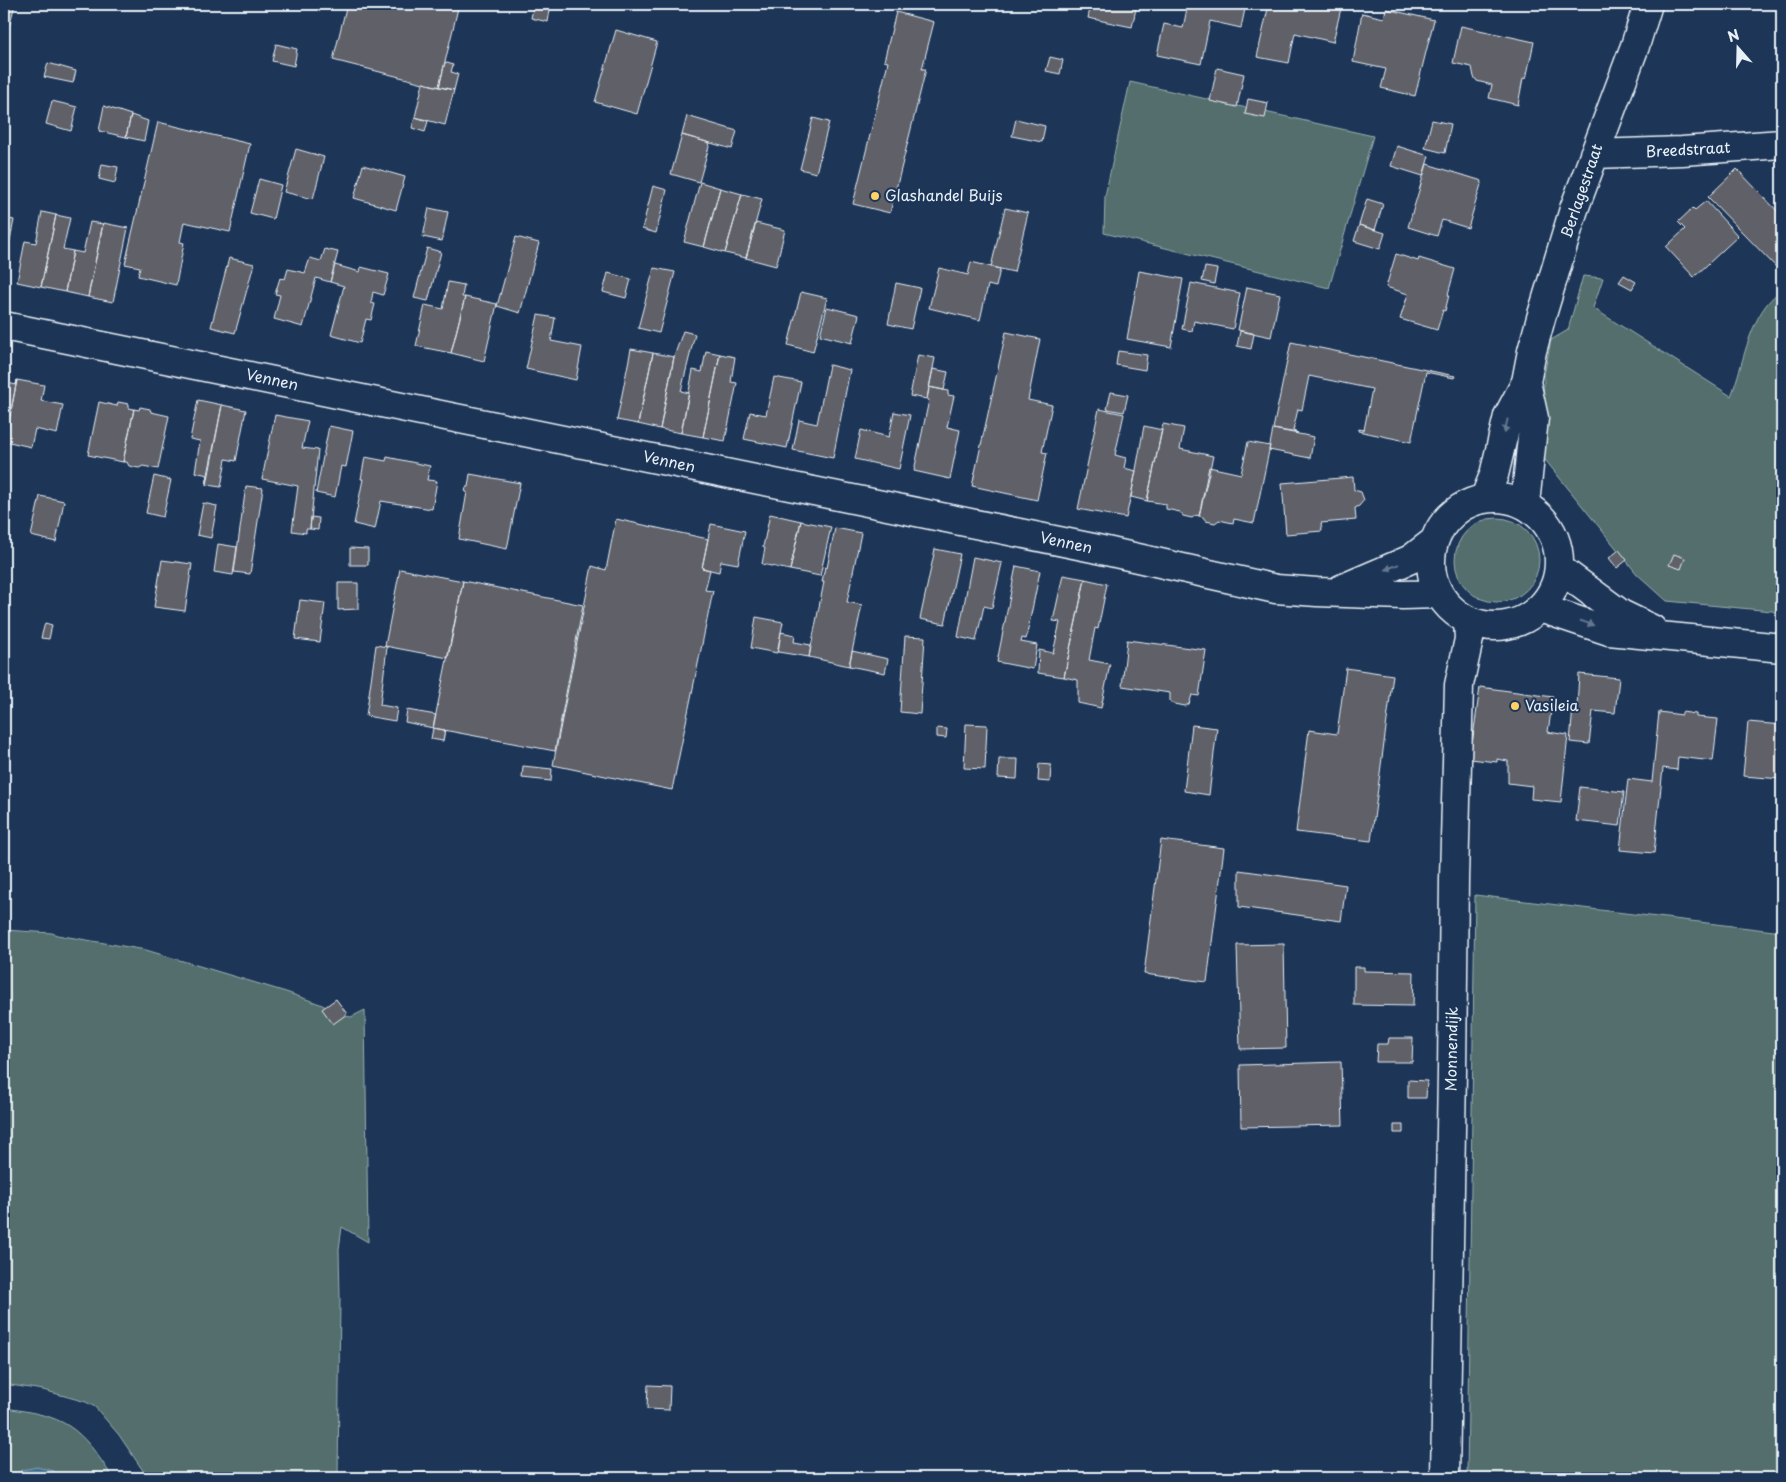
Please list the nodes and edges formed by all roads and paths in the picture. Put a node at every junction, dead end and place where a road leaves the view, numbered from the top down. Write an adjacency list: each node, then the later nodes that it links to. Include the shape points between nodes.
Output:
1 (1648, 4): 3 (street, Berlagestraat)
2 (1782, 144): 3 (street, Breedstraat)
3 (1594, 154): 5 (street, Berlagestraat, via 1541,318)
4 (4, 326): 10 (street, Vennen, via 1093,548 1276,589)
5 (1526, 382): 6 (street, Berlagestraat, one-way to 6, via 1508,416 1494,474); 7 (street, Berlagestraat, via 1534,418)
6 (1484, 497): 7 (street, via 1505,498); 8 (street, via 1452,512)
7 (1525, 504): 9 (street, via 1541,516 1552,531 1559,549)
8 (1433, 542): 10 (street, Vennen, one-way to 10, via 1412,559); 11 (street, via 1430,560)
9 (1560, 569): 12 (street, via 1554,590); 14 (street, via 1621,614)
10 (1334, 592): 11 (street, Vennen)
11 (1438, 594): 13 (street, via 1453,611)
12 (1540, 608): 13 (street, via 1520,622 1496,627); 14 (street, one-way to 14, via 1610,631)
13 (1468, 621): 16 (street, Monnendijk, via 1469,639 1459,685 1458,714)
14 (1669, 637): 15 (street)
15 (1782, 648)
16 (1445, 1478)

